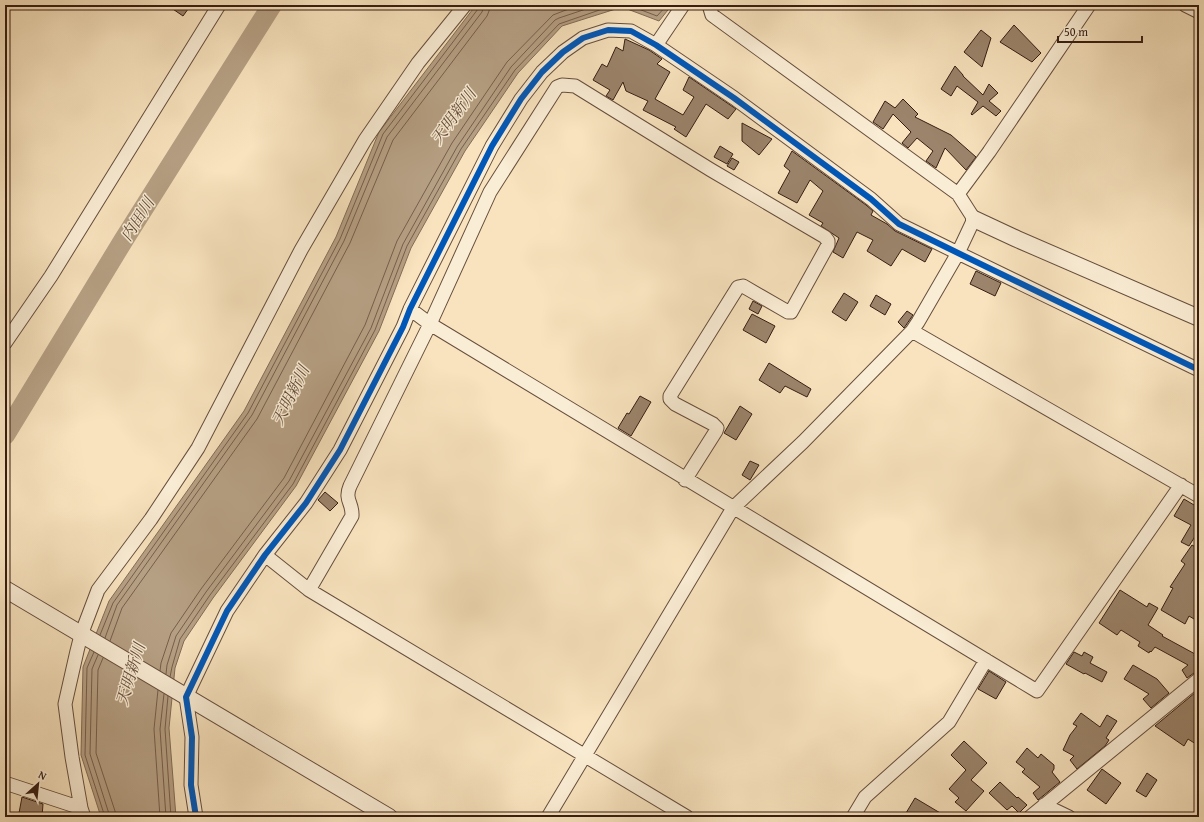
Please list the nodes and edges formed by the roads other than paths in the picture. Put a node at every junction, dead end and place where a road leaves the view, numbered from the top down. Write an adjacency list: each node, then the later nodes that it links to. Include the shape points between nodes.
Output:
1 (220, 5): 16 (street, via 50,276)
2 (465, 5): 25 (street, via 418,63 365,140 301,250 198,448 151,519 98,590)
3 (683, 5): 8 (street)
4 (709, 5): 9 (street, via 712,15)
5 (1089, 5): 9 (street)
6 (1185, 5): 7 (street)
7 (1199, 12)
8 (656, 45): 11 (street, via 734,98 871,199 899,224); 12 (street, via 631,32 608,30 583,38 542,72 521,99 492,146)
9 (958, 194): 10 (street)
10 (974, 219): 11 (street); 13 (street)
11 (958, 252): 15 (street); 17 (street)
12 (410, 309): 14 (street); 22 (street, via 340,450 306,503)
13 (1199, 318)
14 (430, 324): 18 (street); 18 (street, via 490,192 557,88 562,85 575,86 825,237 828,245 791,312 743,286 738,287 670,396 675,404 717,428); 24 (street, via 347,492 352,516)
15 (912, 331): 19 (street); 21 (street, via 803,442)
16 (5, 343)
17 (1199, 370)
18 (685, 480): 21 (street)
19 (1181, 485): 20 (street); 26 (street, via 1037,691)
20 (1199, 496)
21 (733, 508): 26 (street); 29 (street)
22 (265, 555): 24 (street); 28 (street, via 227,611)
23 (5, 589): 25 (street)
24 (309, 590): 29 (street)
25 (81, 635): 28 (street); 32 (street, via 65,704)
26 (986, 660): 37 (street, via 949,722 865,797)
27 (1199, 679): 31 (street)
28 (186, 697): 33 (street, via 192,737 191,786); 34 (street)
29 (586, 756): 35 (street); 36 (street)
30 (5, 783): 32 (street)
31 (1044, 805): 38 (street); 39 (street)
32 (82, 813)
33 (196, 817)
34 (389, 817)
35 (548, 817)
36 (687, 817)
37 (854, 817)
38 (1030, 817)
39 (1069, 817)

